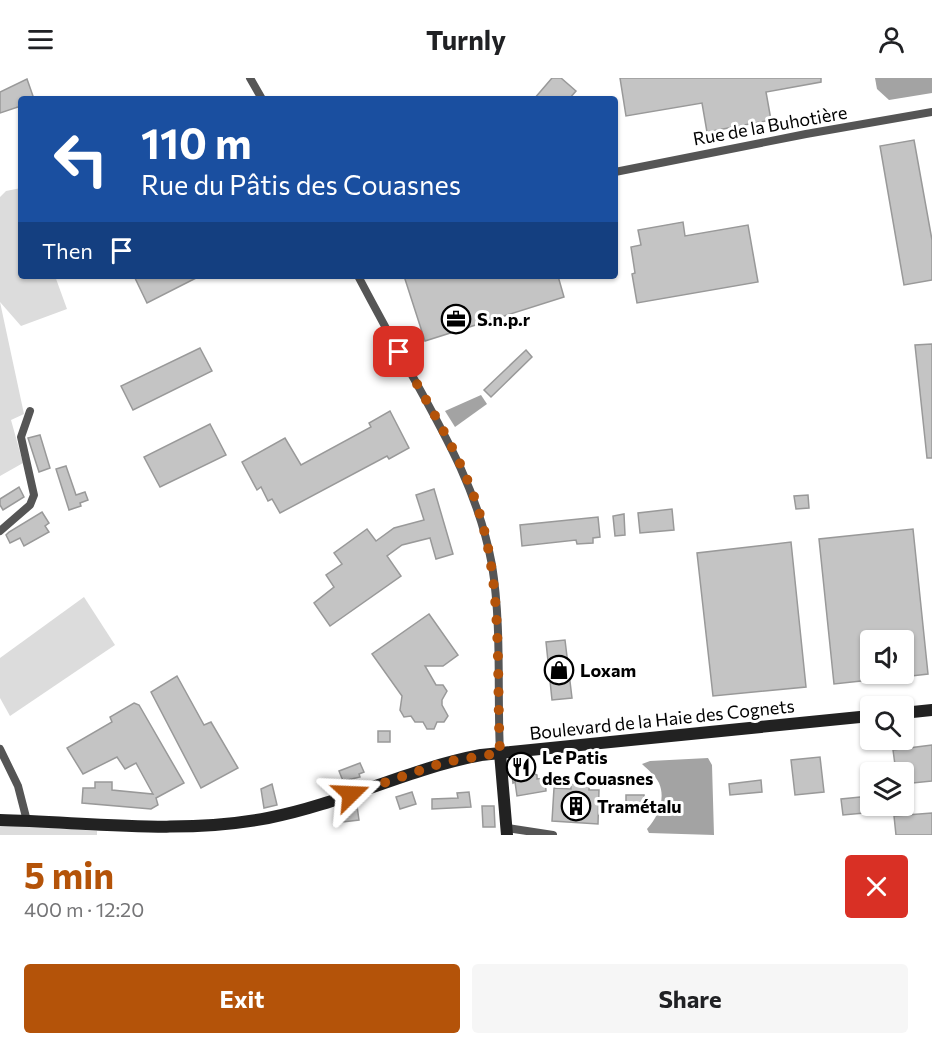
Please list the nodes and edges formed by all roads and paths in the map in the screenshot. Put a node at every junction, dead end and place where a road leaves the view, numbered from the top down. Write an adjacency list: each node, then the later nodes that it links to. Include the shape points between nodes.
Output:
1 (250, 78): 2 (street)
2 (260, 96)
3 (932, 112): 4 (street, Rue de la Buhotière)
4 (618, 171)
5 (360, 279): 12 (street, via 451,445 479,512 496,604)
6 (30, 411): 7 (street, via 21,437 34,495 30,505)
7 (0, 531)
8 (932, 710): 9 (main road)
9 (914, 712)
10 (860, 717): 12 (main road, Boulevard de la Haie des Cognets)
11 (0, 749): 14 (street, via 18,786)
12 (500, 753): 15 (main road, Boulevard de la Haie des Cognets, via 445,762 270,818); 16 (main road)
13 (0, 820): 14 (main road, Boulevard de la Haie des Cognets)
14 (27, 820): 15 (main road, Boulevard de la Haie des Cognets)
15 (146, 830)
16 (507, 832): 17 (street)
17 (553, 835)

